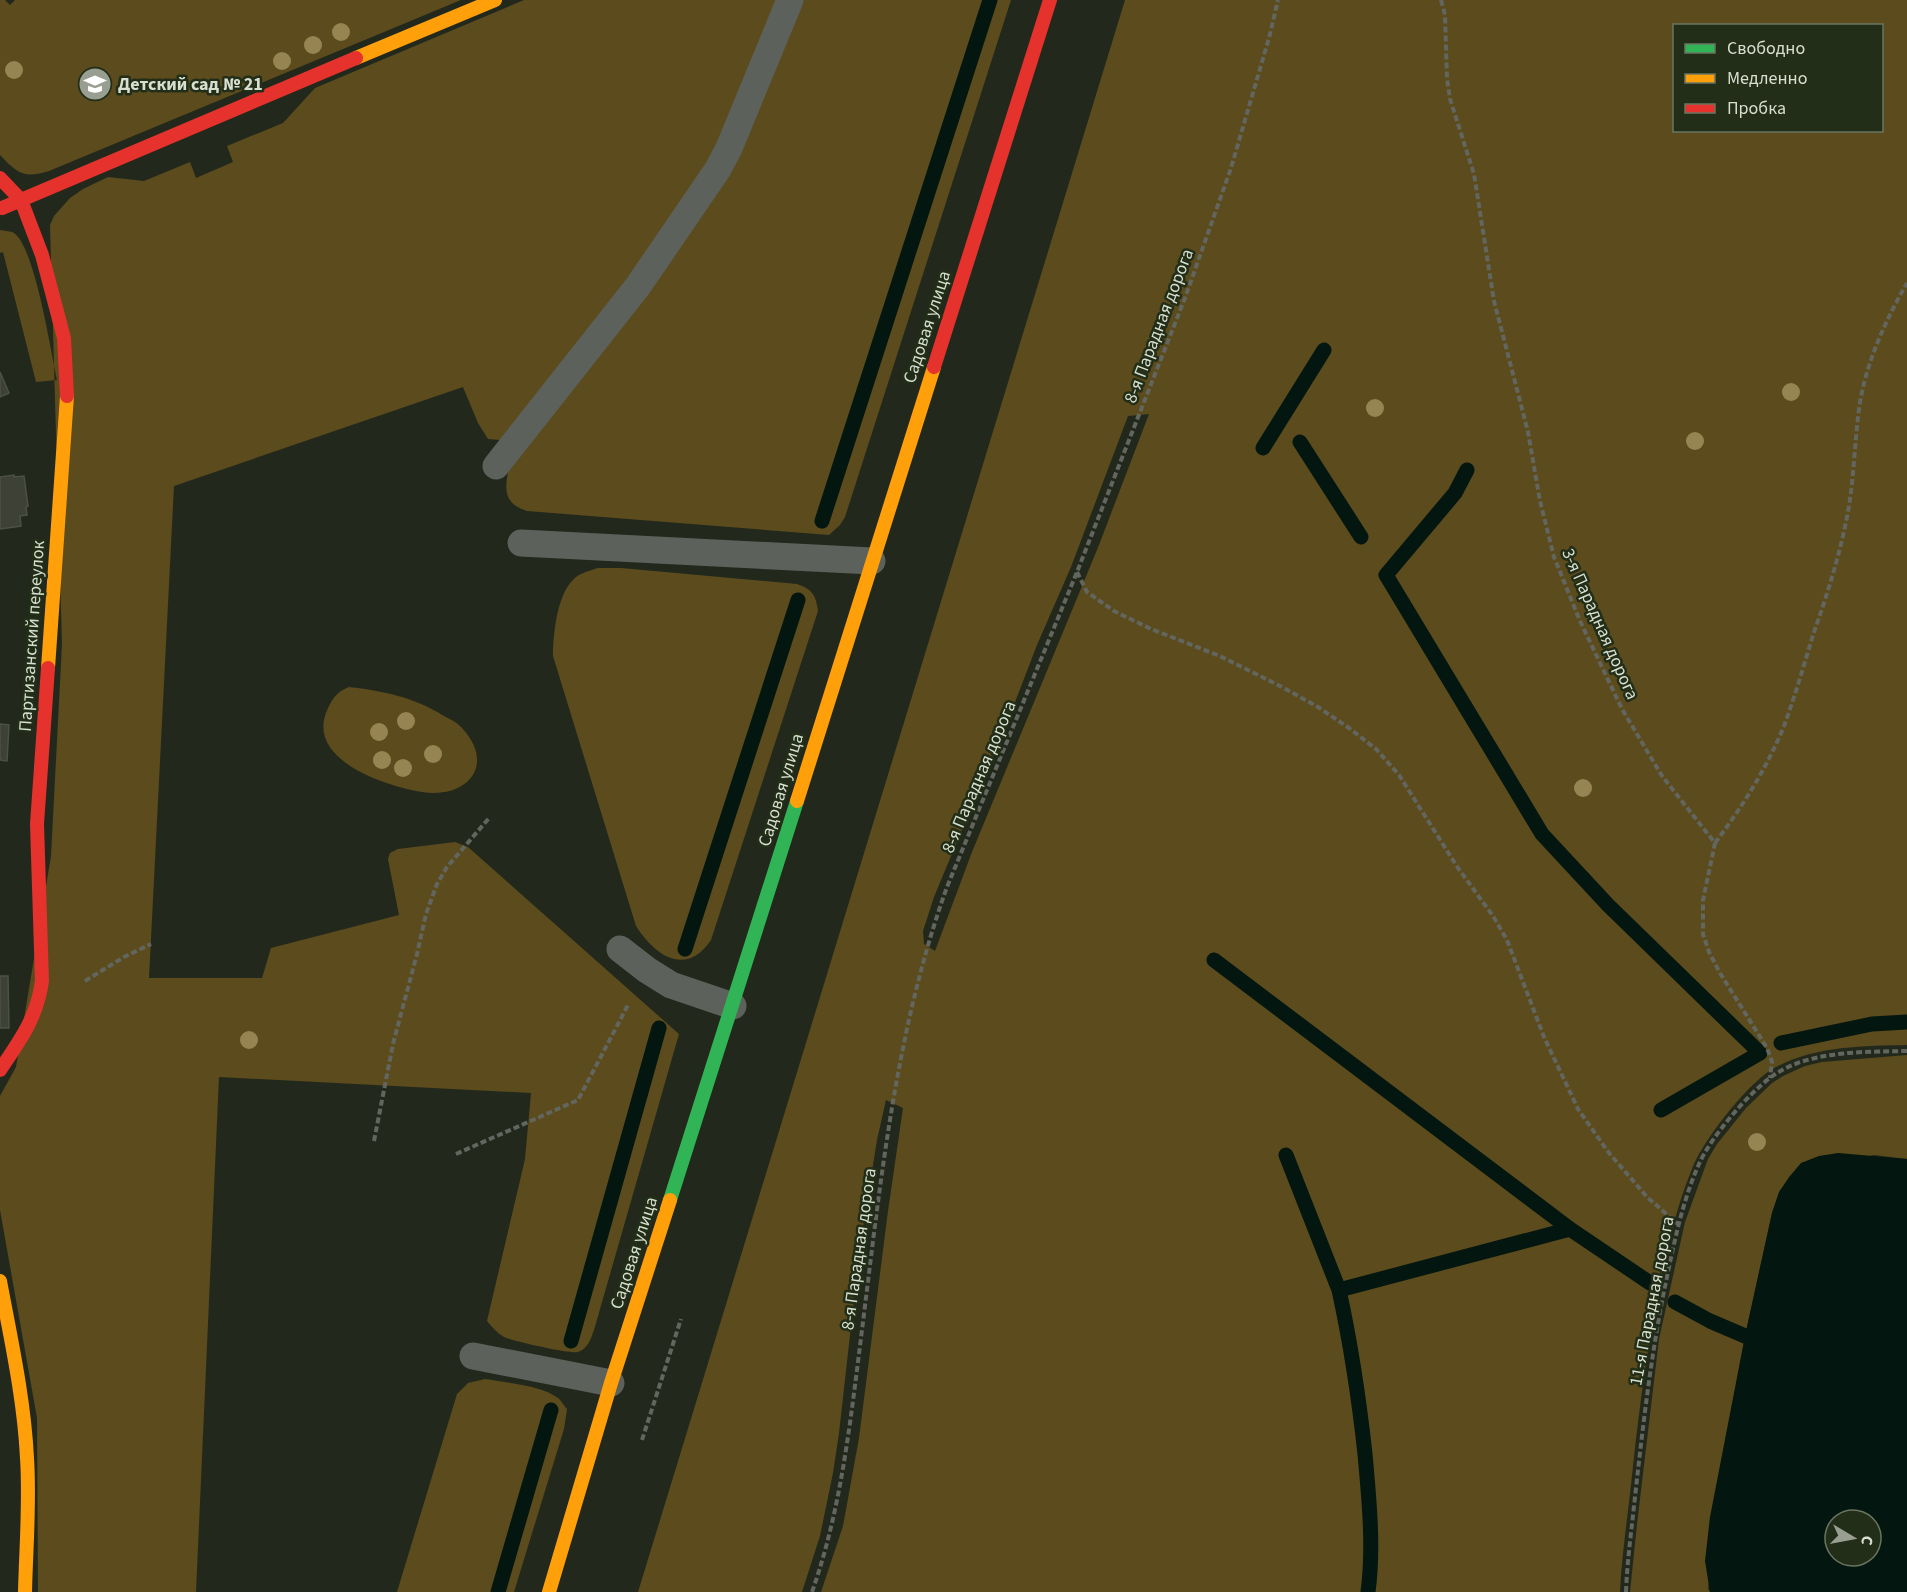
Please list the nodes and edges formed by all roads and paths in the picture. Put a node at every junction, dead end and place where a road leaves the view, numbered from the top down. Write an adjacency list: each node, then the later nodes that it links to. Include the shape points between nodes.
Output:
1 (495, 0): 7 (street)
2 (790, 0): 10 (lane, via 718,169 638,285)
3 (1050, 0): 12 (street, Садовая улица)
4 (1278, 0): 13 (path, 8-я Парадная дорога, via 1255,89 1209,233)
5 (1441, 0): 15 (path, 3-я Парадная дорога, via 1450,99 1474,174 1494,302 1528,432 1554,557 1622,709 1662,776)
6 (0, 178): 7 (street)
7 (21, 200): 8 (street); 20 (street, Партизанский переулок, via 57,309 68,388 37,824 42,981)
8 (0, 209)
9 (1907, 283): 15 (path, via 1884,326 1867,371 1859,408 1847,521 1802,675 1760,774)
10 (496, 466)
11 (521, 543): 12 (lane)
12 (872, 561): 19 (street, Садовая улица)
13 (1077, 572): 26 (path, via 1088,592 1114,611 1282,687 1318,706 1376,749 1404,782 1507,940 1544,1037 1578,1109 1647,1197); 32 (path, 8-я Парадная дорога, via 947,888 913,1002 892,1114 837,1503)
14 (490, 817): 24 (path, via 447,867 426,914 393,1044)
15 (1715, 843): 23 (path, via 1703,900 1702,934 1720,973 1767,1048 1772,1062)
16 (151, 944): 20 (path)
17 (620, 949): 18 (lane)
18 (647, 970): 19 (lane, via 671,985); 25 (path, via 578,1100)
19 (733, 1006): 29 (street, Садовая улица)
20 (38, 1009): 22 (street, Партизанский переулок)
21 (1907, 1050): 23 (path, via 1820,1058)
22 (0, 1070)
23 (1770, 1078): 26 (path, 11-я Парадная дорога, via 1732,1116 1700,1163)
24 (374, 1141)
25 (456, 1154)
26 (1679, 1225): 33 (path, 11-я Парадная дорога, via 1652,1348)
27 (0, 1281): 30 (street, via 27,1441)
28 (473, 1356): 29 (lane)
29 (611, 1383): 31 (street, Садовая улица)
30 (25, 1592)
31 (549, 1592)
32 (812, 1592)
33 (1626, 1592)

